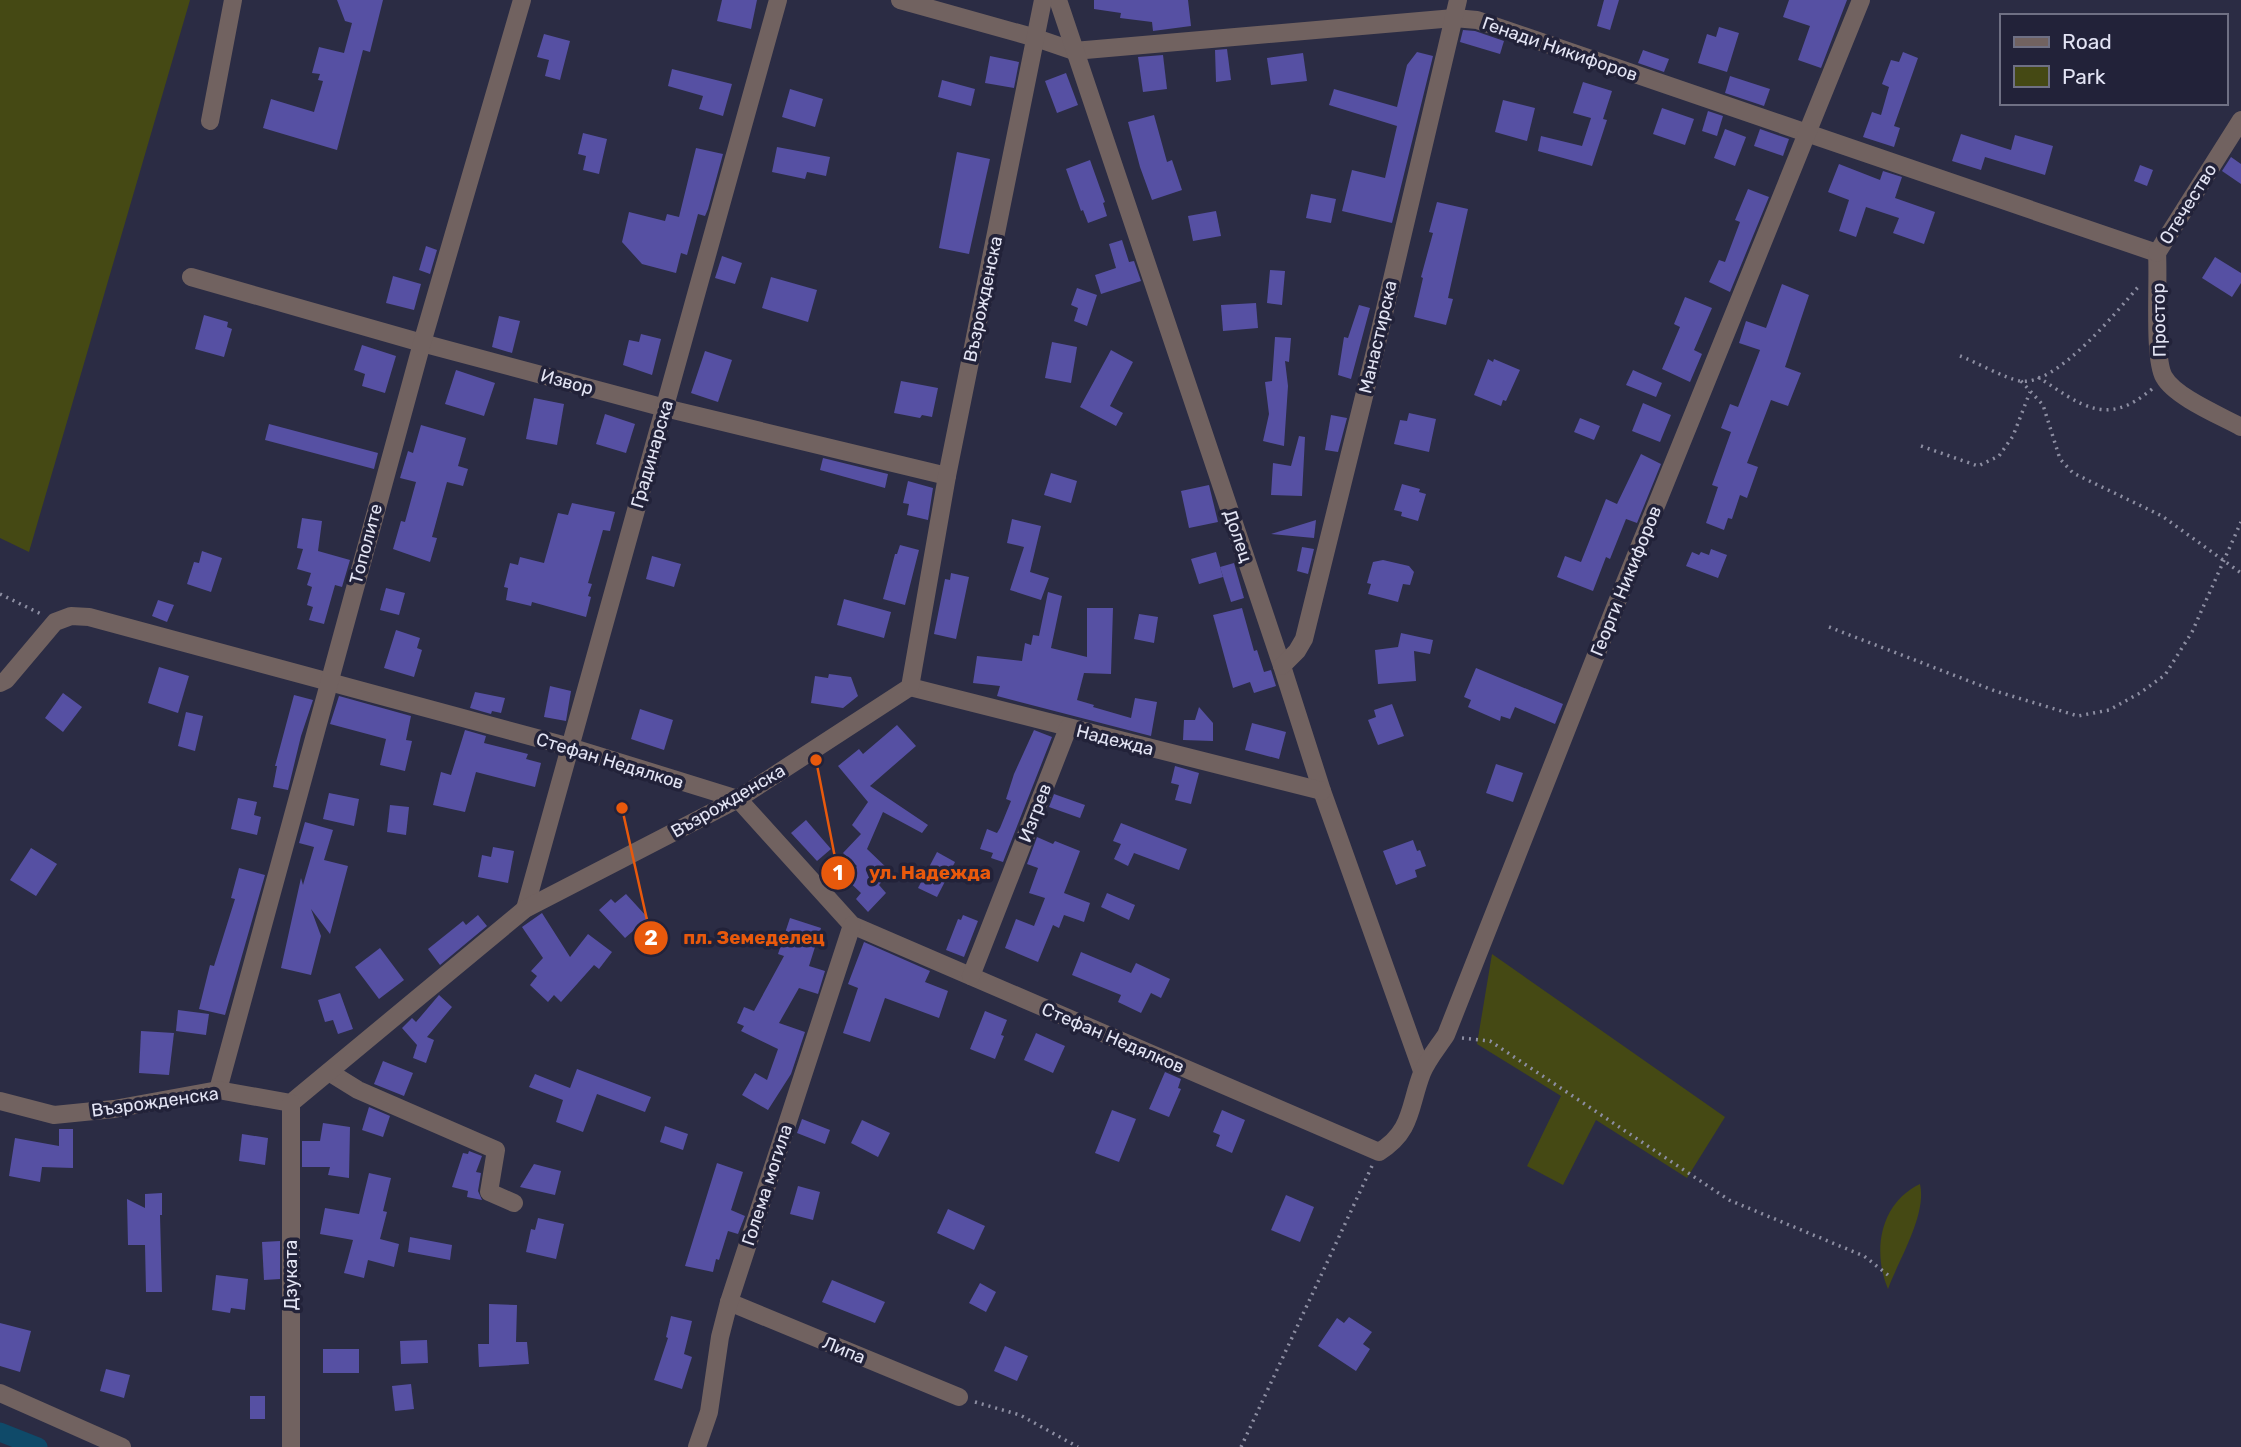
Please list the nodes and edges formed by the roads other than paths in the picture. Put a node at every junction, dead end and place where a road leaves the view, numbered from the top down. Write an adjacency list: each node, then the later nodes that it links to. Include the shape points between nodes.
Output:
1 (233, 0): 13 (street)
2 (522, 0): 17 (street, Тополите)
3 (778, 0): 18 (street, Градинарска)
4 (900, 0): 10 (street, Генади Никифоров)
5 (1044, 0): 10 (street, Възрожденска)
6 (1058, 0): 11 (street, Долец)
7 (1458, 0): 9 (street, Манастирска)
8 (1861, 0): 14 (street, Георги Никифоров)
9 (1454, 18): 11 (street, Генади Никифоров); 14 (street, Генади Никифоров, via 1477,20); 21 (street, Манастирска, via 1304,639)
10 (1036, 38): 11 (street, Генади Никифоров); 20 (street, Възрожденска)
11 (1074, 51): 21 (street, Долец)
12 (2241, 120): 15 (street, Отечество)
13 (210, 121)
14 (1808, 132): 15 (street, Генади Никифоров); 32 (street, Георги Никифоров, via 1446,1035)
15 (2157, 259): 19 (street, Простор, via 2158,344 2164,378 2178,392)
16 (191, 276): 17 (street, Извор)
17 (422, 343): 18 (street, Извор); 22 (street, Тополите)
18 (665, 408): 20 (street, Извор); 26 (street, Градинарска)
19 (2241, 427)
20 (947, 476): 24 (street, Възрожденска)
21 (1282, 666): 27 (street, Долец)
22 (328, 682): 23 (street, Стефан Недялков, via 89,617 71,616 55,621); 26 (street, Стефан Недялков); 34 (street, Тополите)
23 (0, 683)
24 (910, 687): 25 (street, Надежда); 28 (street, Възрожденска)
25 (1068, 728): 27 (street, Надежда); 31 (street, Изгрев)
26 (570, 747): 28 (street, Стефан Недялков); 29 (street, Градинарска)
27 (1322, 791): 32 (street, Долец)
28 (738, 799): 29 (street, Възрожденска); 30 (street, Стефан Недялков)
29 (525, 909): 33 (street, Възрожденска)
30 (852, 925): 31 (street, Стефан Недялков); 39 (street, Голема могила)
31 (971, 976): 37 (street, Стефан Недялков)
32 (1422, 1071): 37 (street, Георги Никифоров, via 1409,1119 1394,1143)
33 (329, 1072): 36 (street, Възрожденска); 38 (street, via 358,1090 496,1150 489,1192)
34 (218, 1090): 35 (street, Възрожденска, via 54,1115); 36 (street, Възрожденска)
35 (0, 1101)
36 (291, 1103): 43 (street, Дзуката)
37 (1379, 1152)
38 (514, 1203)
39 (729, 1302): 41 (street, Липа); 44 (street, Голема могила, via 709,1412)
40 (0, 1393): 42 (street)
41 (959, 1397)
42 (122, 1447)
43 (291, 1447)
44 (697, 1447)

